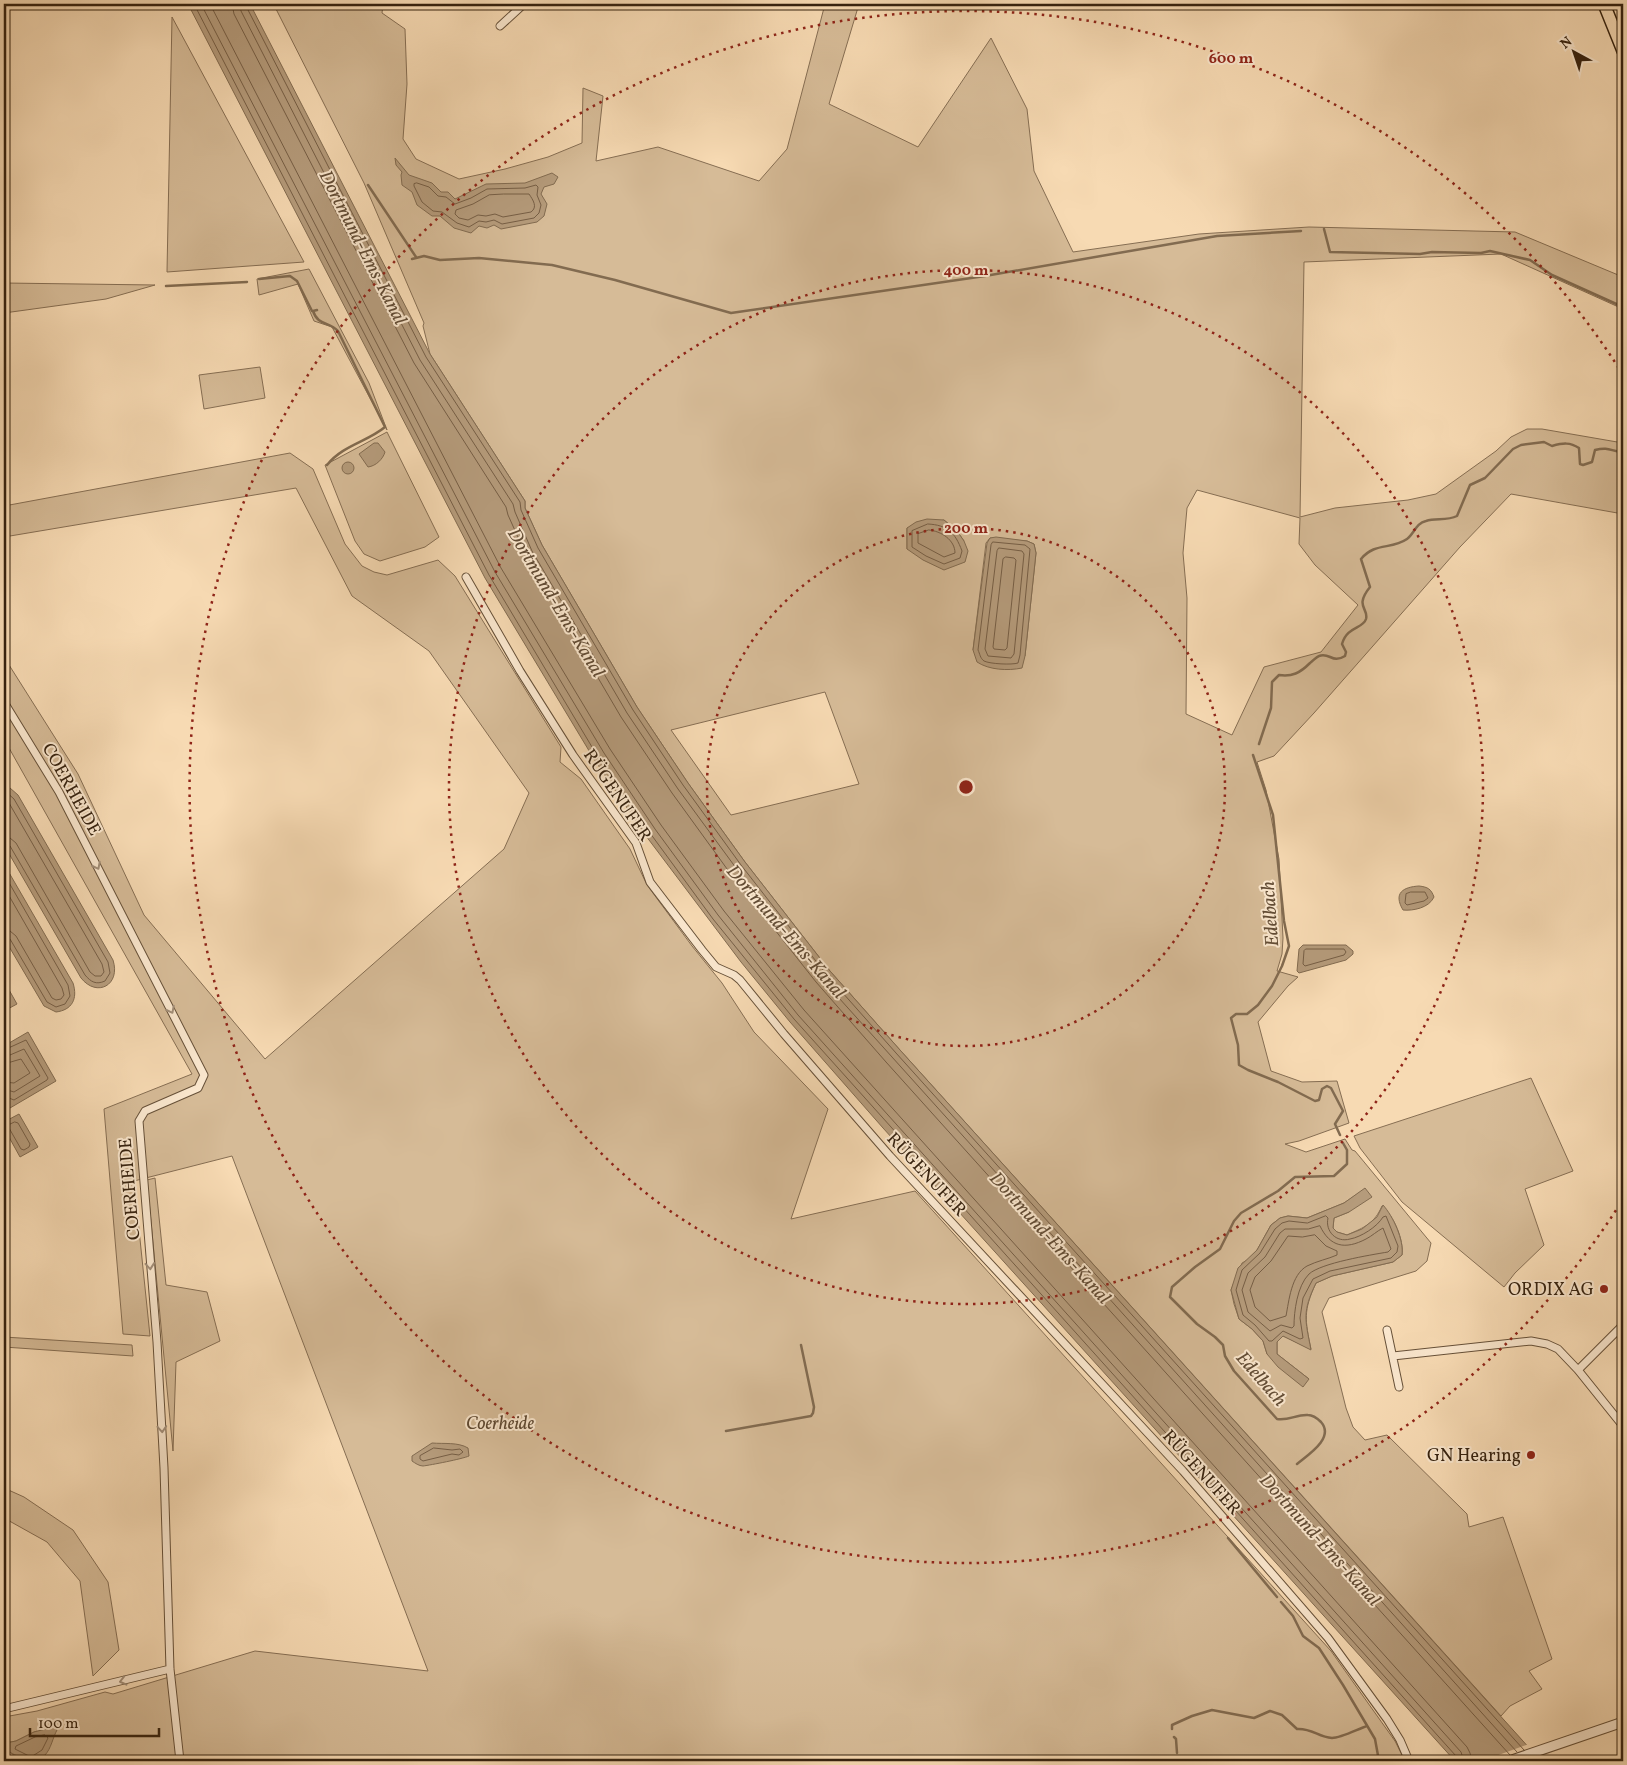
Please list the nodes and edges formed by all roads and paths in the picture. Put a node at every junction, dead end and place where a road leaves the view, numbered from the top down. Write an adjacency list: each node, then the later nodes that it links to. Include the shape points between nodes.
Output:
1 (524, 4): 4 (street)
2 (1598, 4): 5 (main road)
3 (1604, 4): 5 (main road)
4 (500, 26)
5 (1615, 29): 6 (main road)
6 (1623, 51)
7 (466, 577): 19 (street, RÜGENUFER, via 573,755 636,843 650,882 702,950 720,970 740,980 890,1156 1182,1471 1294,1598 1332,1643 1387,1719)
8 (4, 702): 15 (street, COERHEIDE, one-way to 15, via 60,792 204,1074 198,1088 144,1111 139,1121 157,1342)
9 (1623, 1325): 12 (street)
10 (1387, 1330): 11 (street)
11 (1393, 1356): 12 (street, via 1531,1340 1558,1349); 13 (street)
12 (1578, 1370): 14 (street)
13 (1399, 1387)
14 (1623, 1426)
15 (170, 1669): 16 (street, one-way to 16); 18 (street, COERHEIDE)
16 (4, 1709)
17 (1623, 1722): 20 (street)
18 (180, 1761)
19 (1409, 1761)
20 (1509, 1761)

